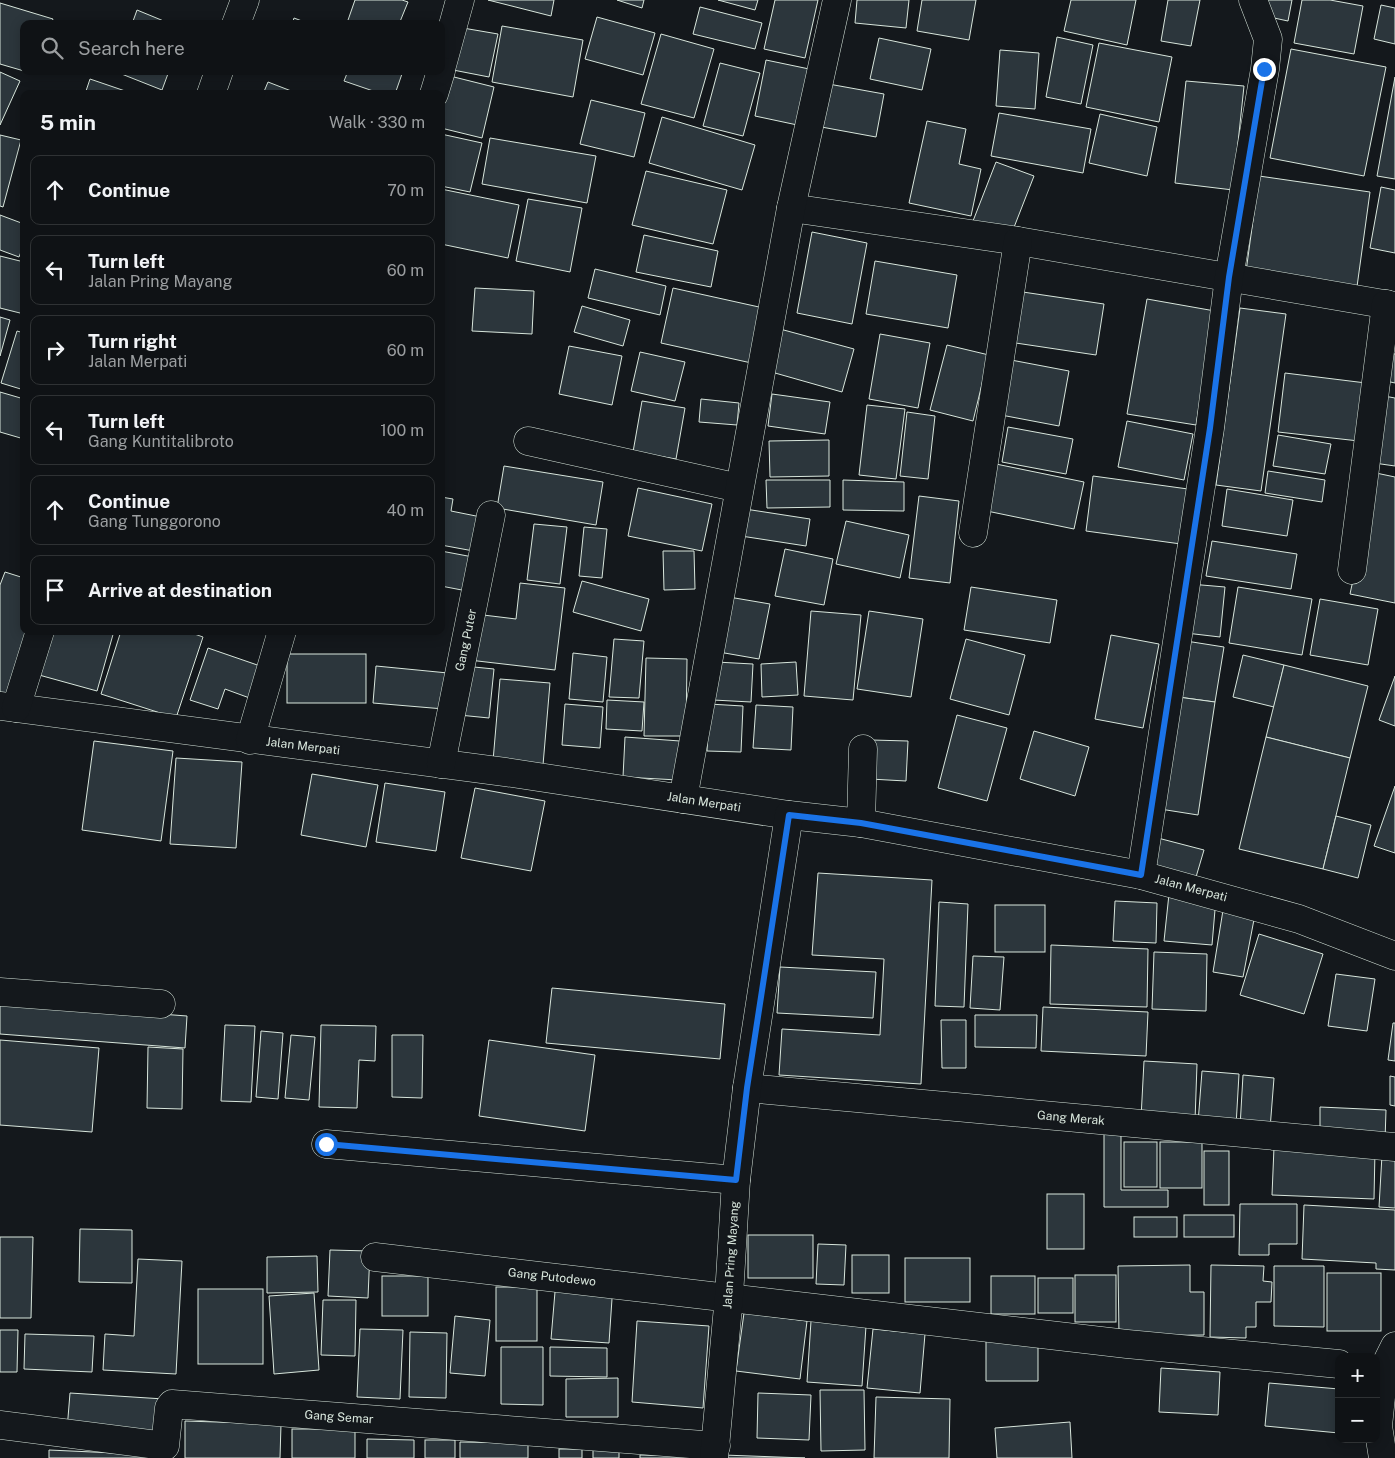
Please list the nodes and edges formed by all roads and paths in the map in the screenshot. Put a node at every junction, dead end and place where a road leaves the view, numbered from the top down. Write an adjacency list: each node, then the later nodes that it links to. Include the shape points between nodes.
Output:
1 (245, 0): 5 (street)
2 (460, 0): 6 (street)
3 (837, 0): 11 (street)
4 (1253, 0): 13 (street, via 1268,39)
5 (238, 20)
6 (445, 55)
7 (218, 75): 9 (street)
8 (440, 75): 10 (street)
9 (212, 90)
10 (435, 90)
11 (791, 208): 12 (street); 16 (street)
12 (1018, 241): 13 (street); 18 (street)
13 (1229, 277): 14 (street); 29 (street, via 1210,428)
14 (1391, 305): 19 (street)
15 (528, 441): 16 (street)
16 (739, 488): 26 (street)
17 (491, 515): 25 (street, Gang Puter)
18 (973, 532)
19 (1352, 570)
20 (38, 635): 22 (street)
21 (281, 635): 23 (street)
22 (8, 707): 23 (street, Jalan Merpati)
23 (250, 740): 25 (street, Jalan Merpati)
24 (863, 749): 28 (street)
25 (441, 764): 26 (street, Jalan Merpati)
26 (683, 799): 27 (street, Jalan Merpati)
27 (789, 815): 28 (street, Jalan Merpati); 33 (street, Jalan Pring Mayang)
28 (861, 823): 29 (street, Jalan Merpati)
29 (1141, 875): 30 (street, Jalan Merpati, via 1299,919)
30 (1395, 955)
31 (0, 992): 32 (street)
32 (161, 1004)
33 (747, 1088): 35 (street, Gang Merak); 36 (street, Jalan Pring Mayang)
34 (326, 1144): 36 (street)
35 (1395, 1147)
36 (736, 1180): 38 (street, Jalan Pring Mayang)
37 (375, 1257): 38 (street, Gang Putodewo)
38 (729, 1296): 40 (street, Gang Putodewo, via 1127,1344); 42 (street, Jalan Pring Mayang)
39 (1385, 1360): 43 (street, via 1378,1426)
40 (1335, 1364)
41 (0, 1425): 42 (street, Gang Semar, via 165,1446 172,1404)
42 (715, 1452)
43 (1383, 1458)

